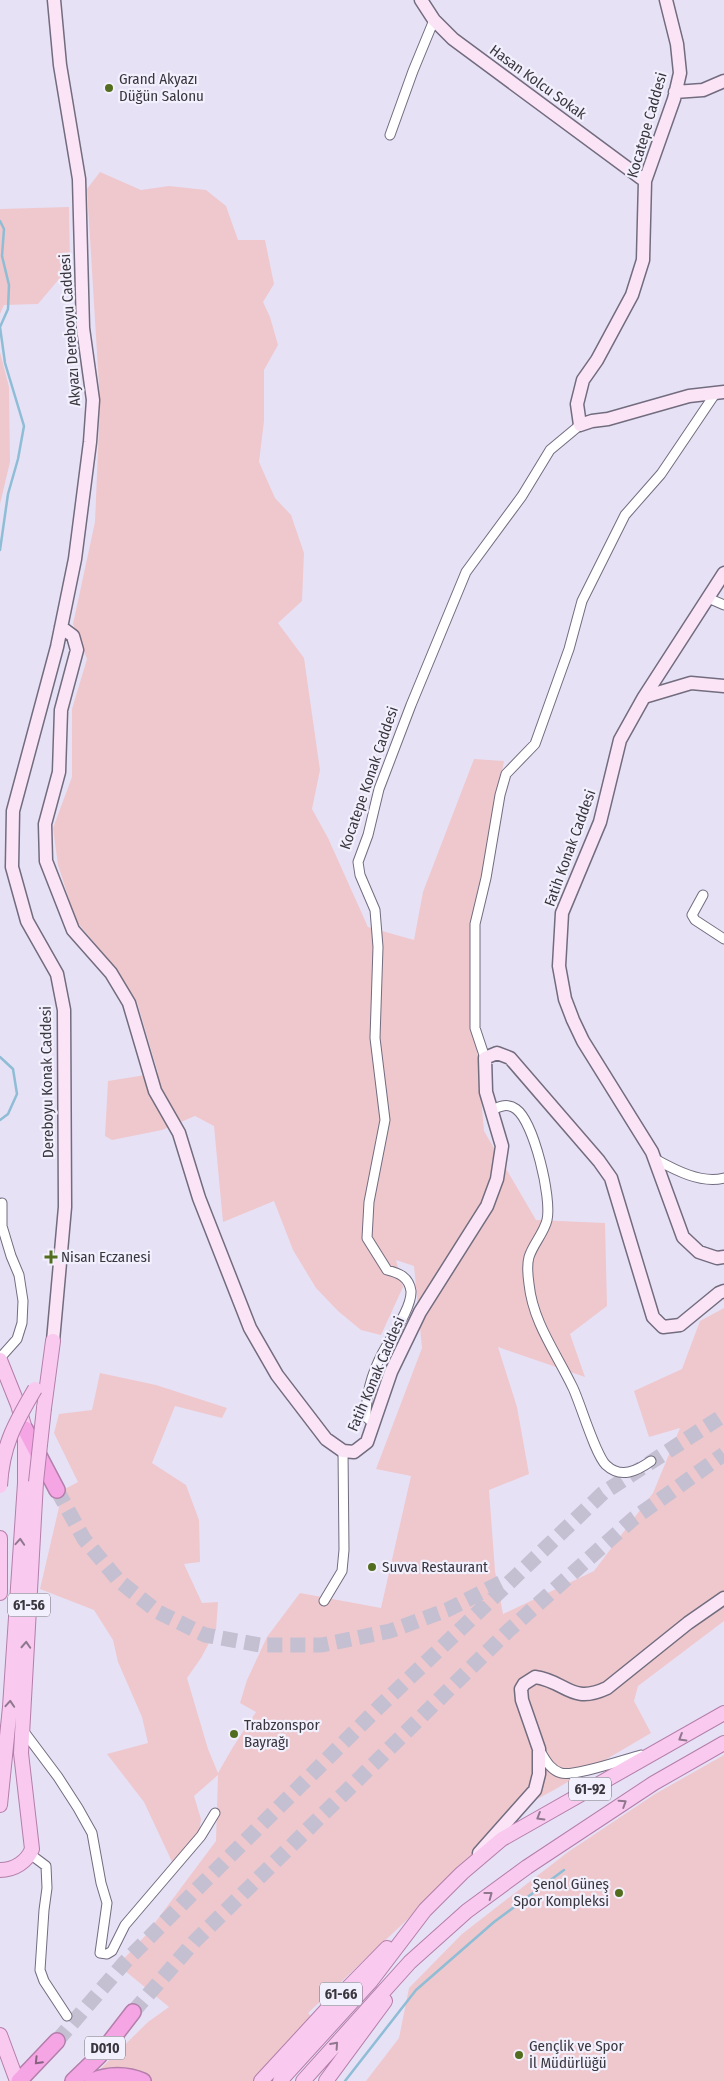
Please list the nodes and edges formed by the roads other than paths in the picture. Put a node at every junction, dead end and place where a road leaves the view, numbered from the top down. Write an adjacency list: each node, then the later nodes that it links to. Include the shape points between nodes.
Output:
1 (54, 0): 14 (main road, Akyazı Dereboyu Caddesi, via 60,65 79,178 83,328 93,400 75,559)
2 (421, 0): 4 (main road, Hasan Kolcu Sokak)
3 (666, 0): 6 (main road, Kocatepe Caddesi, via 678,54 680,73)
4 (434, 20): 7 (street); 8 (main road, Hasan Kolcu Sokak, via 453,39)
5 (724, 81): 6 (main road, via 703,90)
6 (676, 92): 8 (main road, Kocatepe Caddesi)
7 (390, 135)
8 (645, 181): 10 (main road, Kocatepe Caddesi, via 643,260 632,295 583,380 577,404)
9 (720, 393): 10 (main road, Kocatepe Konak Caddesi, via 689,396); 19 (street, via 661,474 625,515 582,601 536,744 506,774 475,924 475,1028)
10 (580, 425): 28 (street, Kocatepe Konak Caddesi, via 550,450 522,496 466,572 385,772 358,862 375,910 378,947 375,1038 385,1120 369,1202 368,1238 387,1270 407,1279 411,1292 407,1307 370,1383 366,1417)
11 (724, 573): 12 (main road, Fatih Konak Caddesi)
12 (708, 598): 13 (street); 16 (main road, Fatih Konak Caddesi)
13 (724, 605)
14 (61, 627): 26 (main road, Dereboyu Konak Caddesi / 61-56, via 14,811 12,867 27,921 57,974 64,1010 65,1207); 30 (main road, Fatih Konak Caddesi, via 74,636 77,650 61,710 59,772 45,824 46,861 73,930 112,973 129,1003 155,1091 179,1133 200,1198 250,1328 277,1375 326,1439)
15 (724, 686): 16 (main road, via 691,683)
16 (644, 697): 21 (main road, Fatih Konak Caddesi, via 620,740 600,822 562,913 559,966 565,998 577,1027)
17 (703, 894): 18 (street, via 692,915)
18 (724, 939)
19 (485, 1058): 20 (main road, Fatih Konak Caddesi, via 486,1092); 25 (main road, via 497,1053 510,1058 599,1161 610,1178 653,1317 663,1327 680,1325)
20 (492, 1110): 28 (main road, Fatih Konak Caddesi, via 502,1146 497,1179 487,1206 420,1312 391,1372); 31 (street, via 502,1105 515,1108 524,1117 532,1132 547,1193 547,1219 529,1258 529,1284 548,1344 573,1388 606,1464 626,1473)
21 (655, 1159): 22 (street, via 676,1171 694,1176 713,1181); 24 (main road, Fatih Konak Caddesi, via 683,1237 699,1252 717,1258)
22 (724, 1178)
23 (2, 1203): 27 (street, via 2,1226 19,1275 23,1301 17,1339)
24 (724, 1256)
25 (724, 1291)
26 (53, 1342): 32 (main road, 61-56, bridge, via 35,1389 9,1437 3,1455); 40 (main road, 61-56, one-way to 26, bridge, via 36,1482)
27 (0, 1359): 29 (main road)
28 (373, 1423): 30 (main road, Fatih Konak Caddesi, via 367,1442 354,1452)
29 (26, 1429): 33 (highway); 44 (main road, one-way to 29, via 10,1707)
30 (343, 1451): 38 (street, via 342,1571)
31 (651, 1461)
32 (0, 1486)
33 (57, 1490)
34 (0, 1538): 35 (main road, 61-56)
35 (0, 1547): 36 (main road, 61-56)
36 (0, 1593)
37 (724, 1598): 42 (main road, via 607,1688 596,1693 574,1693 546,1678 530,1679 522,1689 522,1700)
38 (324, 1601)
39 (724, 1713): 43 (main road, 61-92, one-way to 43)
40 (22, 1729): 45 (street, via 58,1777 92,1833 107,1903 100,1952 112,1951 125,1925 201,1836); 46 (main road, 61-56, via 20,1753 30,1825)
41 (724, 1743): 50 (main road, 61-92, one-way to 41, via 654,1783)
42 (538, 1748): 43 (street, via 549,1766 560,1774 573,1774); 48 (main road, via 536,1790)
43 (663, 1749): 48 (main road, 61-92, one-way to 48, via 502,1840)
44 (0, 1805)
45 (215, 1813)
46 (30, 1854): 47 (main road, via 26,1861); 52 (street, via 46,1866 48,1888 40,1970)
47 (0, 1870)
48 (462, 1873): 49 (main road, 61-92)
49 (425, 1910): 59 (main road, 61-66, via 330,2005); 60 (main road, 61-92, via 371,1981)
50 (467, 1911): 61 (main road, 61-92, one-way to 50, via 410,1962); 62 (main road, 61-92, via 389,1995)
51 (133, 2012): 56 (highway, D010, via 99,2056)
52 (67, 2016)
53 (0, 2035): 55 (main road)
54 (57, 2041): 55 (highway, one-way to 55)
55 (18, 2081)
56 (73, 2081)
57 (92, 2081): 58 (highway, via 111,2075)
58 (143, 2081)
59 (262, 2081)
60 (280, 2081)
61 (303, 2081)
62 (326, 2081)

